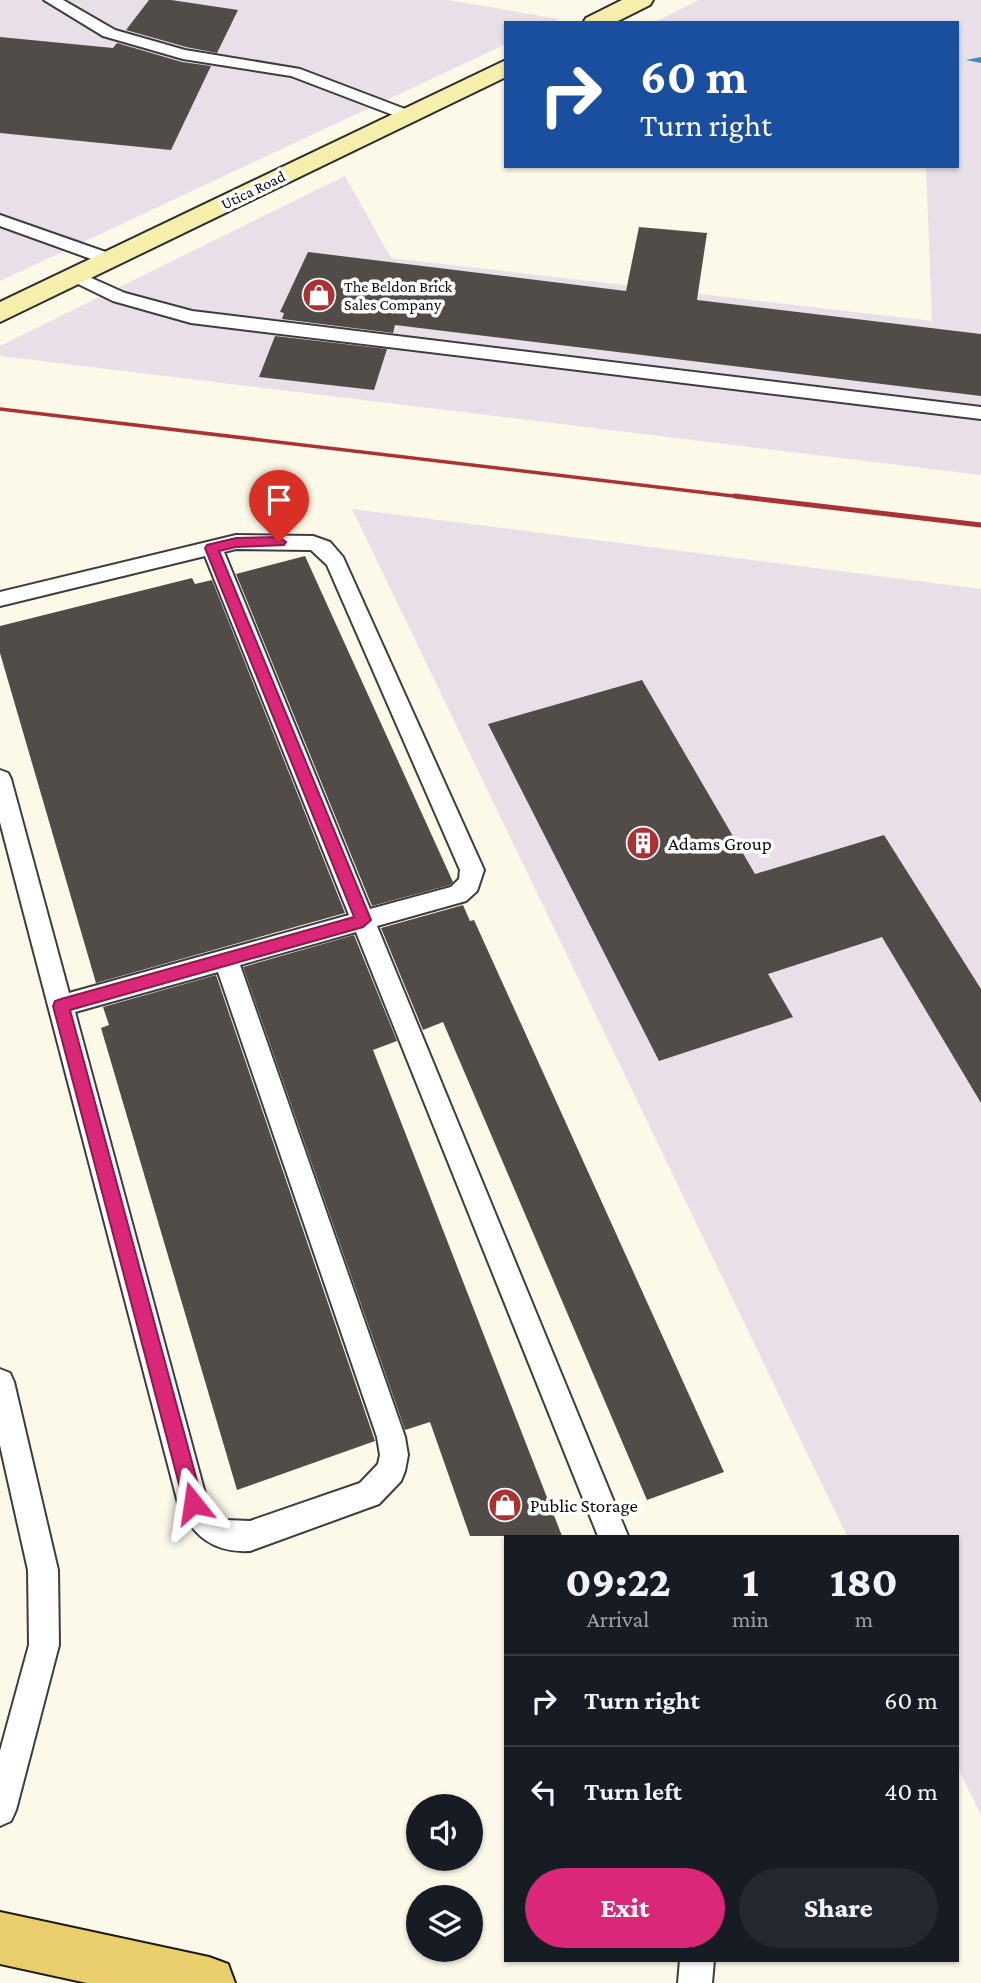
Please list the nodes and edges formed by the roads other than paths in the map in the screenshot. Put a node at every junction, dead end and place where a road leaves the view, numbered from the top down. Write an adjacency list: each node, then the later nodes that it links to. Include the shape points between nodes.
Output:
1 (52, 0): 5 (lane, via 109,33 183,54 294,72)
2 (640, 0): 3 (main road)
3 (599, 21)
4 (504, 68): 5 (main road, Utica Road)
5 (407, 115): 7 (main road, Utica Road)
6 (0, 220): 7 (lane)
7 (111, 260): 8 (main road, Utica Road)
8 (78, 277): 9 (main road, Utica Road); 10 (lane, via 119,297 191,317)
9 (0, 313)
10 (981, 413)
11 (212, 548): 12 (lane); 14 (lane); 14 (lane, via 236,542 301,541 323,547 330,554 469,860 472,880 458,894)
12 (0, 599)
13 (0, 779): 16 (lane)
14 (363, 920): 15 (lane); 18 (lane)
15 (226, 959): 16 (lane); 16 (lane, via 394,1455 391,1471 369,1494 250,1536 231,1538 216,1532 202,1520 193,1503)
16 (61, 1006)
17 (0, 1382): 19 (lane, via 43,1570 44,1645)
18 (613, 1535)
19 (0, 1810)
20 (0, 1938): 22 (main road)
21 (697, 1962): 23 (lane)
22 (209, 1983)
23 (695, 1983)

